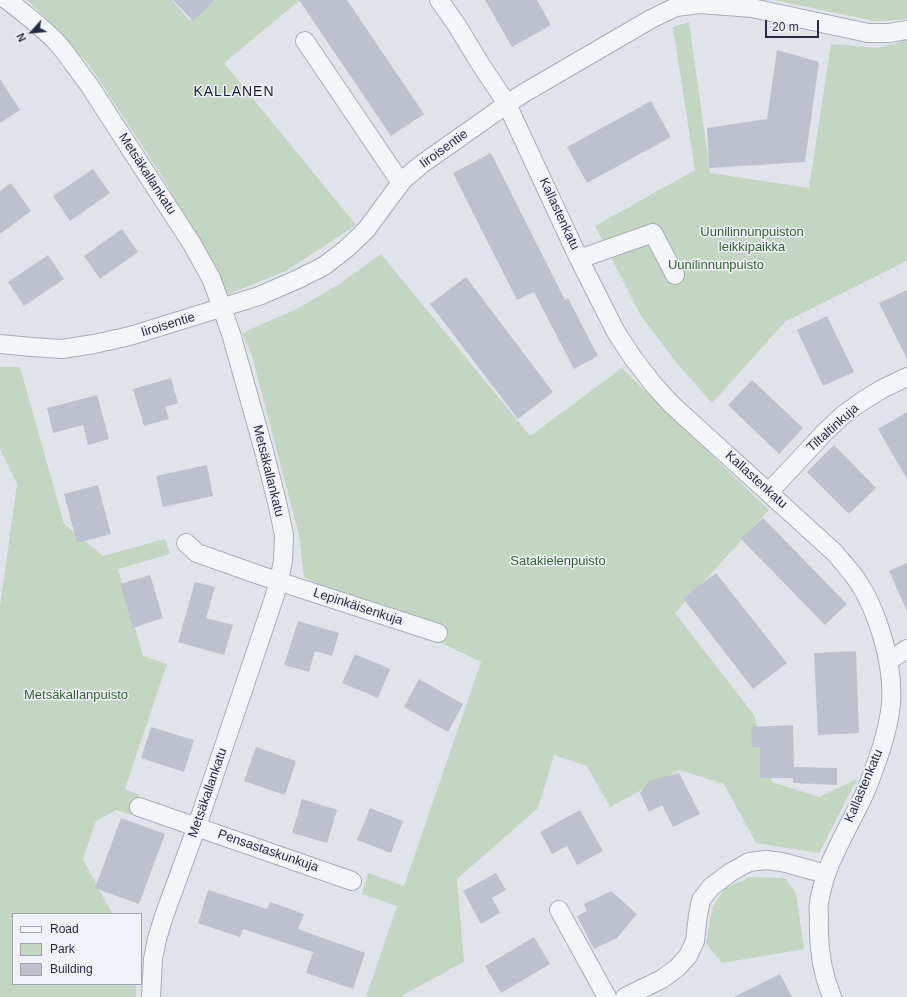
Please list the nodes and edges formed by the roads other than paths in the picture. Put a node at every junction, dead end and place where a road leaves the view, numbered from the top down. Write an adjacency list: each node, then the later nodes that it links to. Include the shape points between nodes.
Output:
1 (7, 0): 10 (street, Metsäkallankatu, via 58,44 89,85 192,244 211,278)
2 (439, 0): 6 (street, Kallastenkatu)
3 (700, 2): 4 (street, Iiroisentie, via 752,8 868,33); 6 (street, Iiroisentie, via 676,7 651,19)
4 (907, 30)
5 (305, 40): 7 (street)
6 (507, 104): 7 (street, Iiroisentie, via 422,164); 8 (street, Kallastenkatu)
7 (401, 183): 10 (street, Iiroisentie, via 366,230 324,266 259,296)
8 (580, 259): 9 (street, via 653,233); 13 (street, Kallastenkatu, via 616,332 653,384 671,404)
9 (675, 275)
10 (222, 308): 11 (street, Iiroisentie, via 130,336 94,344 62,349); 15 (street, Metsäkallankatu, via 258,428 284,535)
11 (0, 344)
12 (907, 377): 13 (street, Tiltaltinkuja, via 882,389 843,415)
13 (769, 492): 18 (street, Kallastenkatu, via 852,572 872,607)
14 (186, 543): 15 (street, Lepinkäisenkuja, via 197,553)
15 (279, 581): 16 (street, Lepinkäisenkuja); 20 (street, Metsäkallankatu)
16 (438, 633)
17 (907, 649): 18 (street)
18 (888, 661): 21 (street, Kallastenkatu, via 891,705 879,755 866,790)
19 (139, 807): 20 (street, Pensastaskunkuja)
20 (197, 826): 22 (street, Pensastaskunkuja); 24 (street, Metsäkallankatu, via 157,939)
21 (826, 874): 26 (street, via 766,860 749,862 731,872 711,888 702,900 695,941 688,956 662,979); 27 (street, Kallastenkatu, via 819,903 818,934 822,964)
22 (352, 881)
23 (559, 910): 25 (street)
24 (151, 997)
25 (607, 997)
26 (626, 997)
27 (832, 997)

